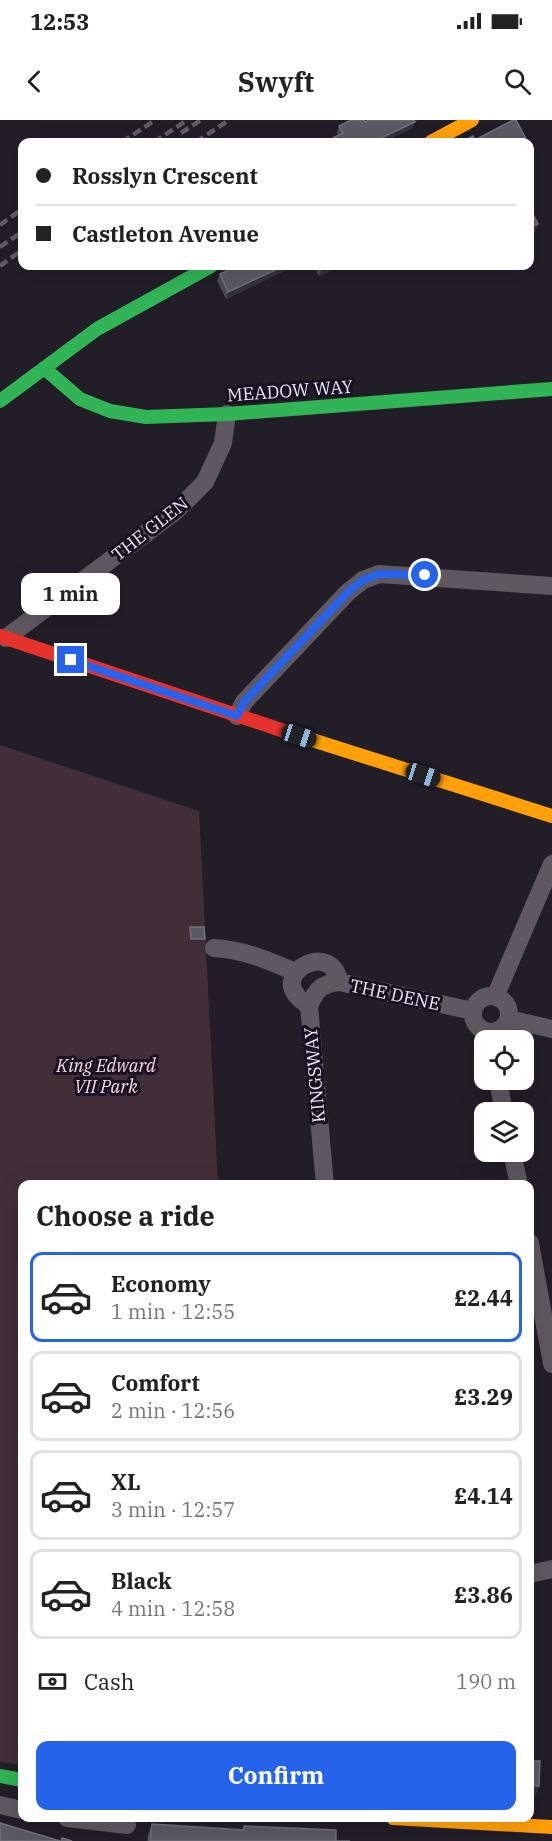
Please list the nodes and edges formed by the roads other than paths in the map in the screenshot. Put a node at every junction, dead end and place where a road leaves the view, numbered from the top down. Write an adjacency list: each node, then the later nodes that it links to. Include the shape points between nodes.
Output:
1 (472, 120): 2 (street)
2 (438, 138)
3 (204, 270): 4 (street, via 97,329)
4 (44, 368): 6 (street); 7 (street, MEADOW WAY, via 80,399 110,411 146,417)
5 (552, 389): 7 (street, MEADOW WAY)
6 (0, 401)
7 (227, 414): 9 (street, THE GLEN, via 223,443 205,482 177,510)
8 (552, 586): 10 (street, via 379,574 363,580 244,702)
9 (3, 637): 10 (street)
10 (237, 716): 11 (street)
11 (552, 816)
12 (552, 864): 16 (street)
13 (214, 948): 14 (street, via 250,954)
14 (295, 972): 15 (street, THE DENE, via 306,963 320,961 330,966); 17 (street, via 292,982 296,996)
15 (339, 982): 17 (street, KINGSWAY, via 328,983 315,992); 18 (street, THE DENE)
16 (495, 997): 18 (street, via 479,1001); 19 (street, via 505,1004)
17 (309, 1006): 24 (street, KINGSWAY)
18 (473, 1011): 21 (street)
19 (508, 1019): 20 (street); 22 (street)
20 (552, 1029)
21 (482, 1030)
22 (499, 1030)
23 (514, 1162): 25 (street)
24 (325, 1180)
25 (518, 1180)
26 (534, 1266): 27 (street)
27 (552, 1364)
28 (552, 1569): 29 (street)
29 (534, 1573)
30 (0, 1776): 31 (street)
31 (18, 1779)
32 (0, 1805): 33 (street)
33 (18, 1809)
34 (91, 1822): 37 (street)
35 (464, 1822): 36 (street)
36 (552, 1827)
37 (127, 1828)

